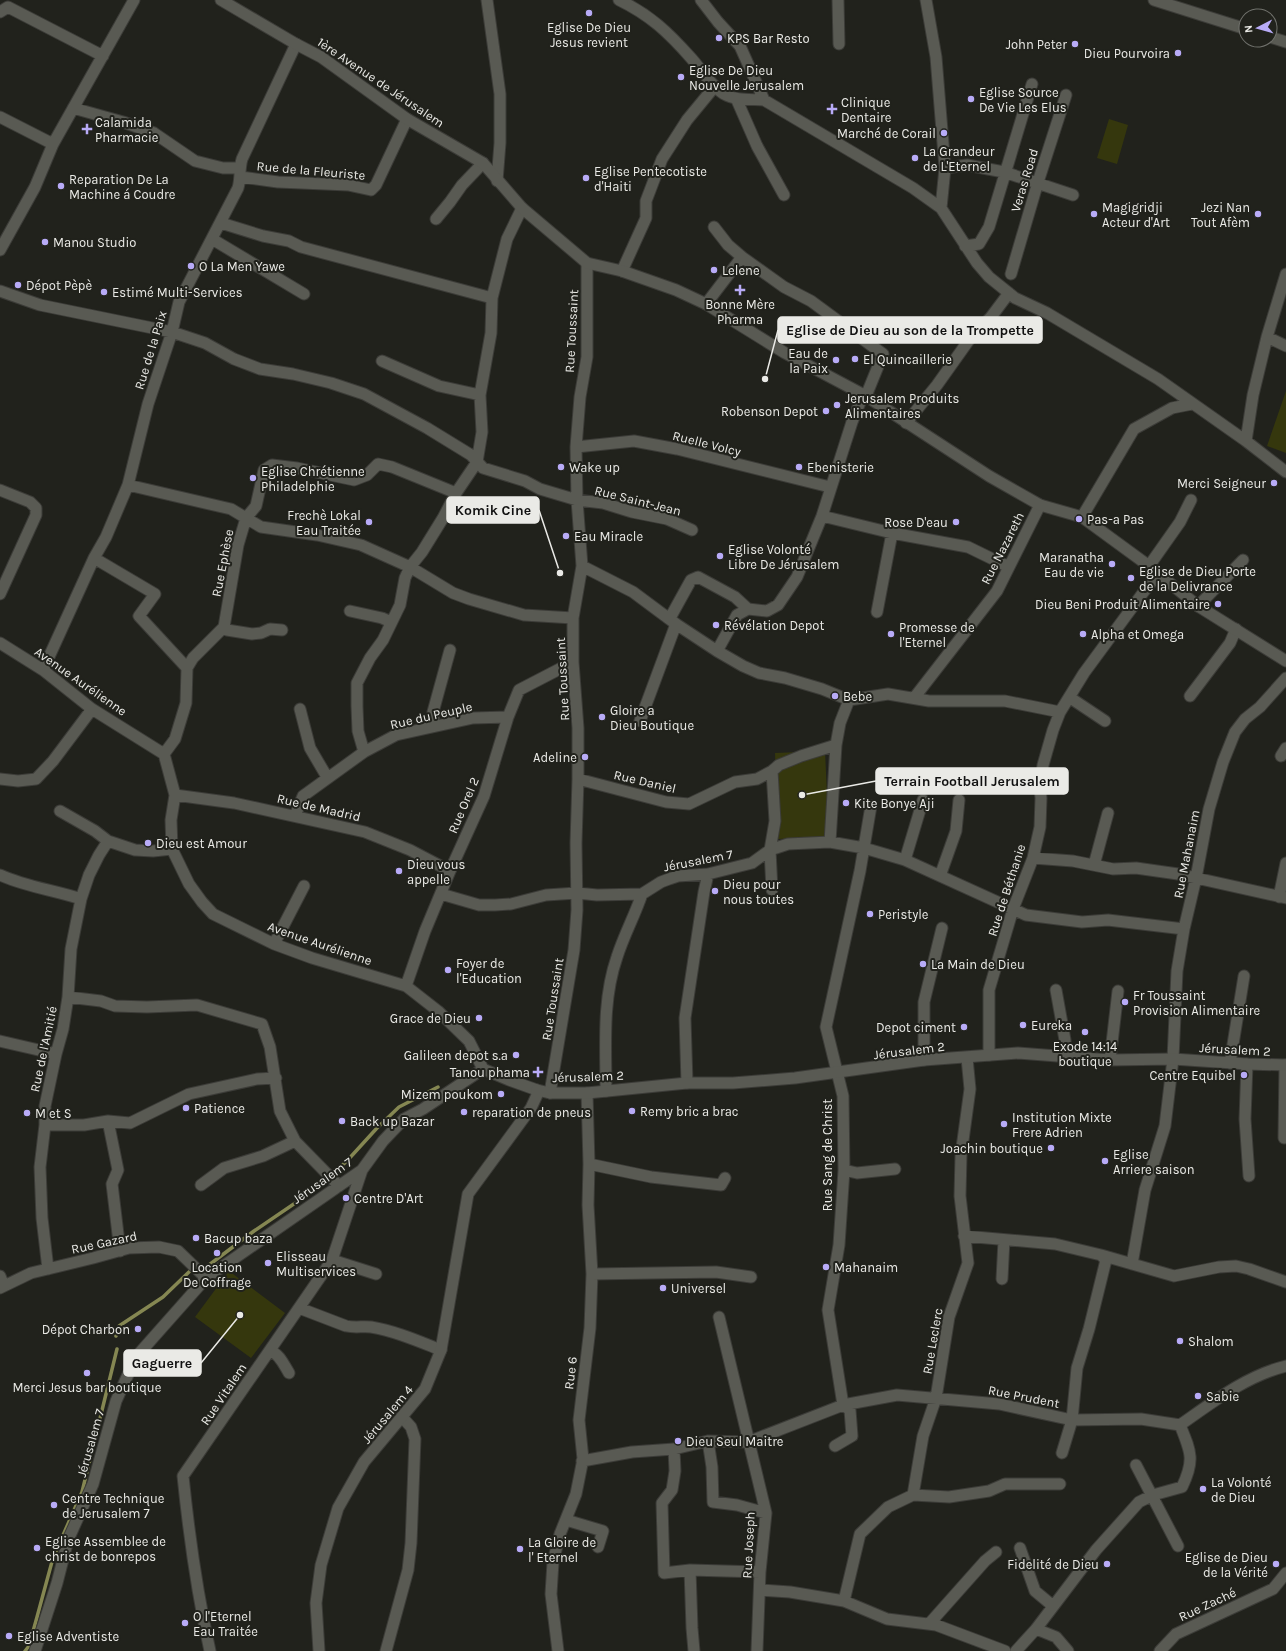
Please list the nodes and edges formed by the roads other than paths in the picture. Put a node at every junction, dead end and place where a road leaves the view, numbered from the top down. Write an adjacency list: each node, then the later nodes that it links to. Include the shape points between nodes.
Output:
1 (134, 0): 13 (street)
2 (221, 0): 11 (street, 1ère Avenue de Jérusalem)
3 (488, 0): 27 (street, via 500,94)
4 (619, 0): 15 (street, via 652,19 684,50)
5 (701, 0): 18 (street, via 740,46)
6 (838, 0): 12 (street)
7 (926, 0): 24 (street, via 936,57)
8 (1154, 0): 10 (street)
9 (0, 12): 13 (street, via 8,7)
10 (1238, 26)
11 (296, 44): 21 (street, 1ère Avenue de Jérusalem, via 321,57); 26 (street, Rue de la Paix, via 242,159)
12 (839, 44)
13 (103, 56): 19 (street)
14 (1032, 84): 25 (street, Veras Road)
15 (715, 86): 17 (street, via 724,94); 41 (street, via 687,120 662,159 646,202 646,218)
16 (1066, 95): 28 (street, Veras Road)
17 (736, 98): 18 (street); 29 (street, via 757,146)
18 (764, 100): 32 (street, via 913,188)
19 (73, 108): 22 (street); 26 (street, via 124,122 154,134 195,161)
20 (0, 117): 22 (street)
21 (407, 120): 23 (street, 1ère Avenue de Jérusalem); 26 (street, Rue de la Fleuriste, via 376,186 371,190 348,185 278,182)
22 (53, 144): 37 (street, via 35,187)
23 (482, 164): 27 (street, 1ère Avenue de Jérusalem); 33 (street, via 462,185)
24 (945, 168): 25 (street, via 967,165); 32 (street)
25 (1004, 172): 28 (street); 38 (street, Veras Road, via 989,227 979,244)
26 (240, 173): 34 (street, Rue de la Paix, via 238,188)
27 (497, 180): 31 (street, 1ère Avenue de Jérusalem)
28 (1038, 182): 30 (street); 42 (street, Veras Road)
29 (784, 195)
30 (1073, 195)
31 (522, 208): 40 (street, 1ère Avenue de Jérusalem); 47 (street, via 507,239)
32 (941, 208): 38 (street)
33 (436, 220)
34 (221, 223): 36 (street, Rue de la Paix); 47 (street)
35 (714, 227): 39 (street, via 728,245)
36 (212, 239): 46 (street); 49 (street, Rue de la Paix, via 179,302)
37 (1, 244)
38 (965, 246): 45 (street, via 989,277)
39 (742, 257): 48 (street); 54 (street, via 811,301 883,354)
40 (587, 263): 41 (street); 58 (street, Rue Toussaint, via 587,357 580,397)
41 (622, 271): 48 (street, via 676,290)
42 (1011, 274)
43 (1286, 274): 50 (street)
44 (0, 291): 49 (street, Rue Saint-Jean, via 40,305)
45 (1009, 293): 55 (street, via 1158,379); 56 (street, via 969,340)
46 (304, 294)
47 (492, 298): 53 (street, via 490,333)
48 (706, 304): 54 (street, via 785,353)
49 (172, 332): 59 (street, Rue Saint-Jean, via 205,343 234,359 260,369 331,383 364,394 427,428 471,455); 61 (street, Rue de la Paix, via 148,404)
50 (1267, 337): 51 (street); 57 (street, via 1253,395)
51 (1286, 346)
52 (382, 361): 53 (street, via 439,386)
53 (480, 396): 59 (street, via 482,432)
54 (865, 396): 56 (street); 62 (street, via 852,422)
55 (1192, 404): 57 (street); 69 (street, via 1172,408 1134,429)
56 (906, 423): 67 (street)
57 (1246, 441): 60 (street)
58 (576, 447): 62 (street, Ruelle Volcy, via 634,441 690,452); 65 (street, Rue Toussaint)
59 (477, 462): 64 (street); 65 (street, Rue Saint-Jean, via 483,468)
60 (1286, 472)
61 (128, 485): 70 (street, via 231,509); 73 (street, Rue de la Paix, via 106,537)
62 (830, 487): 68 (street)
63 (0, 490): 80 (street, via 30,502 36,508 36,515)
64 (456, 493): 70 (street, Rue Ephèse, via 392,467 378,464 367,475 354,480 272,465 264,470 256,506); 77 (street, via 443,518)
65 (577, 500): 71 (street, Rue Saint-Jean, via 603,503 667,519); 75 (street, Rue Toussaint)
66 (1191, 500): 76 (street, via 1180,522)
67 (1040, 505): 69 (street); 78 (street, Rue Nazareth)
68 (822, 516): 72 (street); 82 (street, via 797,577 778,605 767,611)
69 (1082, 517): 76 (street)
70 (246, 518): 77 (street, via 260,527 317,535 361,545); 88 (street, Rue Ephèse, via 238,544)
71 (692, 530)
72 (892, 533): 78 (street, via 968,547); 84 (street)
73 (94, 558): 96 (street, via 155,594 139,616); 97 (street, Rue de la Paix)
74 (1243, 560): 81 (street)
75 (582, 566): 85 (street, Rue Toussaint); 86 (street, via 633,592)
76 (1149, 566): 79 (street)
77 (410, 567): 85 (street, via 453,593 469,599 524,615); 87 (street, via 405,578 400,605)
78 (1009, 567): 101 (street, Rue Nazareth, via 997,591)
79 (1159, 574): 81 (street); 100 (street, Rue de Béthanie)
80 (0, 594)
81 (1198, 606): 89 (street)
82 (748, 609): 86 (street, via 736,597 698,577 691,580); 93 (street, via 737,615)
83 (350, 611): 87 (street)
84 (877, 612)
85 (573, 618): 95 (street, Rue Toussaint)
86 (673, 621): 93 (street); 107 (street)
87 (390, 622): 111 (street, via 383,640 357,683 358,731)
88 (224, 627): 90 (street, via 227,630 252,634 270,629); 96 (street, via 193,658)
89 (1236, 629): 94 (street); 99 (street, via 1230,643)
90 (282, 630)
91 (0, 643): 97 (street, Avenue Aurélienne)
92 (450, 650): 109 (street, via 433,712)
93 (717, 652): 102 (street, via 759,673 807,685)
94 (1286, 661)
95 (573, 662): 106 (street, Rue Orel 2, via 519,690); 116 (street, Rue Toussaint, via 578,728)
96 (187, 668): 112 (street, via 186,703 175,739)
97 (43, 670): 103 (street, Avenue Aurélienne)
98 (1286, 678): 137 (street, Rue Mahanaim, via 1235,732 1209,809)
99 (1190, 696)
100 (1069, 697): 105 (street, Rue de Béthanie); 108 (street)
101 (914, 698): 102 (street, via 888,694); 105 (street, via 929,702 1005,701)
102 (849, 700): 110 (street)
103 (92, 709): 112 (street, Avenue Aurélienne); 115 (street, via 36,780)
104 (300, 709): 114 (street, via 310,748)
105 (1060, 712): 129 (street, Rue de Béthanie, via 1043,765 1040,827)
106 (508, 717): 109 (street, Rue du Peuple, via 473,718); 133 (street, Rue Orel 2, via 484,796)
107 (640, 720)
108 (1105, 721)
109 (434, 726): 111 (street, Rue du Peuple, via 396,735)
110 (836, 745): 113 (street, Rue Daniel, via 779,765); 125 (street)
111 (364, 752): 114 (street, Rue du Peuple)
112 (164, 754): 117 (street, Avenue Aurélienne)
113 (772, 771): 116 (street, Rue Daniel, via 757,779 735,782 689,804 666,802); 128 (street, via 775,821)
114 (327, 777): 123 (street, Rue du Peuple, via 303,796)
115 (0, 779)
116 (578, 779): 140 (street, Rue Toussaint)
117 (175, 795): 123 (street, Rue de Madrid, via 234,803); 127 (street, Avenue Aurélienne, via 171,820)
118 (923, 800): 130 (street)
119 (959, 800): 136 (street, via 956,831)
120 (872, 806): 126 (street, Rue Sang de Christ)
121 (60, 811): 124 (street)
122 (1108, 814): 132 (street)
123 (295, 816): 133 (street, Rue de Madrid, via 365,832 410,850)
124 (108, 841): 127 (street, via 135,850); 144 (street, Rue de l'Amitié, via 89,875)
125 (830, 842): 126 (street, Jérusalem 7); 128 (street, Jérusalem 7, via 788,844)
126 (864, 848): 130 (street, Jérusalem 7); 166 (street, Rue Sang de Christ, via 826,1027)
127 (172, 849): 148 (street, Avenue Aurélienne, via 189,884 213,914)
128 (770, 850): 134 (street, Jérusalem 7, via 752,863); 139 (street)
129 (1033, 858): 132 (street); 145 (street, Rue de Béthanie)
130 (905, 860): 136 (street, Jérusalem 7)
131 (1286, 863): 143 (street)
132 (1094, 865): 137 (street, via 1113,869 1136,868)
133 (450, 871): 141 (street, Rue Orel 2)
134 (708, 874): 142 (street, Jérusalem 7, via 678,876 661,882); 168 (street, via 685,1018)
135 (0, 875): 144 (street)
136 (940, 876): 145 (street, Jérusalem 7)
137 (1196, 878): 143 (street); 147 (street, Rue Mahanaim)
138 (304, 886): 148 (street)
139 (772, 890)
140 (577, 893): 141 (street, via 546,895 511,904 495,905 479,905); 142 (street); 171 (street, Rue Toussaint, via 574,950)
141 (441, 894): 150 (street, Rue Orel 2)
142 (642, 894): 170 (street, via 616,957 609,988 606,1019)
143 (1282, 898)
144 (81, 899): 153 (street, Rue de l'Amitié, via 72,949)
145 (1014, 909): 147 (street, Jérusalem 7, via 1026,915 1047,919 1082,922 1108,920); 156 (street, Rue de Béthanie, via 989,990)
146 (942, 928): 160 (street, via 924,1002)
147 (1184, 929): 159 (street, Rue Mahanaim, via 1177,971)
148 (274, 944): 150 (street, Avenue Aurélienne)
149 (1244, 976): 162 (street)
150 (406, 986): 165 (street, Avenue Aurélienne, via 438,1011 469,1041)
151 (1056, 990): 157 (street)
152 (1118, 991): 161 (street)
153 (68, 997): 155 (street, Rue de l'Amitié); 167 (street, via 101,1001 115,1006 196,1005 262,1024)
154 (0, 1041): 155 (street)
155 (56, 1054): 174 (street, Rue de l'Amitié, via 45,1106)
156 (989, 1055): 157 (street, Jérusalem 2, via 1018,1053); 158 (street, Jérusalem 2)
157 (1066, 1056): 161 (street, Jérusalem 2)
158 (967, 1058): 160 (street, Jérusalem 2); 185 (street, Rue Leclerc, via 970,1089 961,1156 960,1196)
159 (1173, 1059): 161 (street, Jérusalem 2); 162 (street, Jérusalem 2); 190 (street, Rue Mahanaim, via 1165,1126 1145,1190)
160 (924, 1060): 166 (street, Jérusalem 2)
161 (1110, 1060)
162 (1230, 1063): 163 (street, Jérusalem 2)
163 (1247, 1064): 164 (street, Jérusalem 2); 181 (street, via 1245,1119)
164 (1285, 1065): 175 (street)
165 (483, 1069): 169 (street); 179 (street, Jérusalem 7, via 404,1119 383,1141)
166 (838, 1073): 168 (street, Jérusalem 2, via 733,1083); 180 (street, Rue Sang de Christ, via 843,1096)
167 (276, 1078): 173 (street, via 257,1079 189,1094 130,1123); 176 (street, via 280,1111)
168 (687, 1083): 170 (street, Jérusalem 2)
169 (537, 1090): 171 (street, Jérusalem 2); 201 (street, Jérusalem 4, via 531,1108 468,1194)
170 (606, 1091): 172 (street, Jérusalem 2)
171 (550, 1093): 172 (street, Jérusalem 2)
172 (587, 1093): 177 (street, Rue 6)
173 (108, 1120): 174 (street, via 84,1125); 187 (street, via 118,1170 112,1184)
174 (46, 1125): 191 (street, Rue de l'Amitié, via 40,1167)
175 (1284, 1138)
176 (295, 1141): 183 (street, via 263,1156 224,1168); 184 (street)
177 (589, 1164): 182 (street, via 651,1177 721,1185); 193 (street, Rue 6, via 588,1205)
178 (895, 1169): 180 (street, via 857,1173)
179 (362, 1170): 184 (street, Jérusalem 7); 189 (street, Rue Vitalem)
180 (844, 1170): 206 (street, Rue Sang de Christ, via 839,1245 828,1310)
181 (1249, 1176)
182 (725, 1178)
183 (201, 1185)
184 (339, 1186): 195 (street, Jérusalem 7)
185 (964, 1236): 186 (street); 205 (street, Rue Leclerc, via 968,1263 949,1317)
186 (1004, 1240): 188 (street, via 1055,1244); 196 (street)
187 (120, 1251): 191 (street, Rue Gazard); 195 (street, Rue Gazard, via 129,1248 159,1247 178,1250)
188 (1101, 1255): 190 (street); 208 (street, via 1106,1260 1077,1368)
189 (332, 1260): 192 (street); 199 (street, Rue Vitalem)
190 (1132, 1264): 197 (street, via 1174,1276 1236,1266)
191 (48, 1269): 198 (street, Rue Gazard)
192 (376, 1274)
193 (592, 1274): 194 (street, via 716,1272); 215 (street, Rue 6, via 590,1328 579,1420)
194 (751, 1277)
195 (206, 1278): 234 (street, Jérusalem 7, via 136,1357 116,1401 93,1484 68,1540 57,1583)
196 (1002, 1279)
197 (1286, 1282)
198 (1, 1284)
199 (299, 1308): 201 (street, via 346,1326 372,1327); 202 (street, Rue Vitalem)
200 (719, 1317): 211 (street, Rue Joseph)
201 (441, 1350): 207 (street, Jérusalem 4, via 425,1389)
202 (270, 1351): 204 (street, via 273,1351); 235 (street, Rue Vitalem, via 183,1476 200,1604)
203 (1286, 1366): 209 (street, via 1236,1387)
204 (289, 1373)
205 (936, 1398): 206 (street, Rue Prudent, via 897,1395); 208 (street, Rue Prudent, via 999,1404); 218 (street, Rue Leclerc, via 923,1436)
206 (843, 1405): 211 (street, Rue Prudent); 212 (street, Rue Sang de Christ, via 850,1410 852,1436)
207 (402, 1417): 236 (street, Jérusalem 4, via 364,1462 338,1508 321,1565 316,1603); 237 (street, via 411,1427 415,1439 411,1543 408,1570)
208 (1072, 1420): 209 (street, Rue Prudent, via 1141,1419); 214 (street)
209 (1180, 1425): 219 (street, via 1190,1449 1190,1470 1182,1487)
210 (708, 1442): 211 (street); 213 (street); 220 (street, via 713,1502)
211 (748, 1442): 220 (street, Rue Joseph)
212 (835, 1446)
213 (674, 1449): 215 (street, via 632,1452); 226 (street, via 676,1472 672,1490 662,1503 664,1573)
214 (1062, 1453)
215 (582, 1461): 221 (street, Rue 6, via 576,1494)
216 (1136, 1465): 219 (street)
217 (1060, 1484): 218 (street, via 1005,1484 989,1491 949,1497)
218 (913, 1495): 230 (street, via 888,1507 860,1534)
219 (1153, 1495): 222 (street); 231 (street, via 1139,1502 1096,1550)
220 (766, 1512): 227 (street, Rue Joseph)
221 (566, 1520): 223 (street, via 603,1531); 238 (street, Rue 6, via 553,1562 551,1594)
222 (1178, 1546)
223 (598, 1547)
224 (1020, 1548): 231 (street, via 1035,1591)
225 (996, 1552): 232 (street)
226 (690, 1570): 227 (street); 239 (street)
227 (760, 1572): 229 (street, Rue Joseph)
228 (1286, 1573): 244 (street, Rue Zaché, via 1273,1589 1176,1634)
229 (760, 1590): 230 (street); 240 (street, Rue Joseph)
230 (844, 1601): 232 (street, via 887,1620)
231 (1053, 1606): 233 (street)
232 (929, 1624): 241 (street)
233 (1036, 1629): 242 (street); 243 (street, via 1056,1637)
234 (34, 1651)
235 (210, 1651)
236 (319, 1651)
237 (386, 1651)
238 (558, 1651)
239 (694, 1651)
240 (757, 1651)
241 (1004, 1651)
242 (1016, 1651)
243 (1068, 1651)
244 (1160, 1651)

